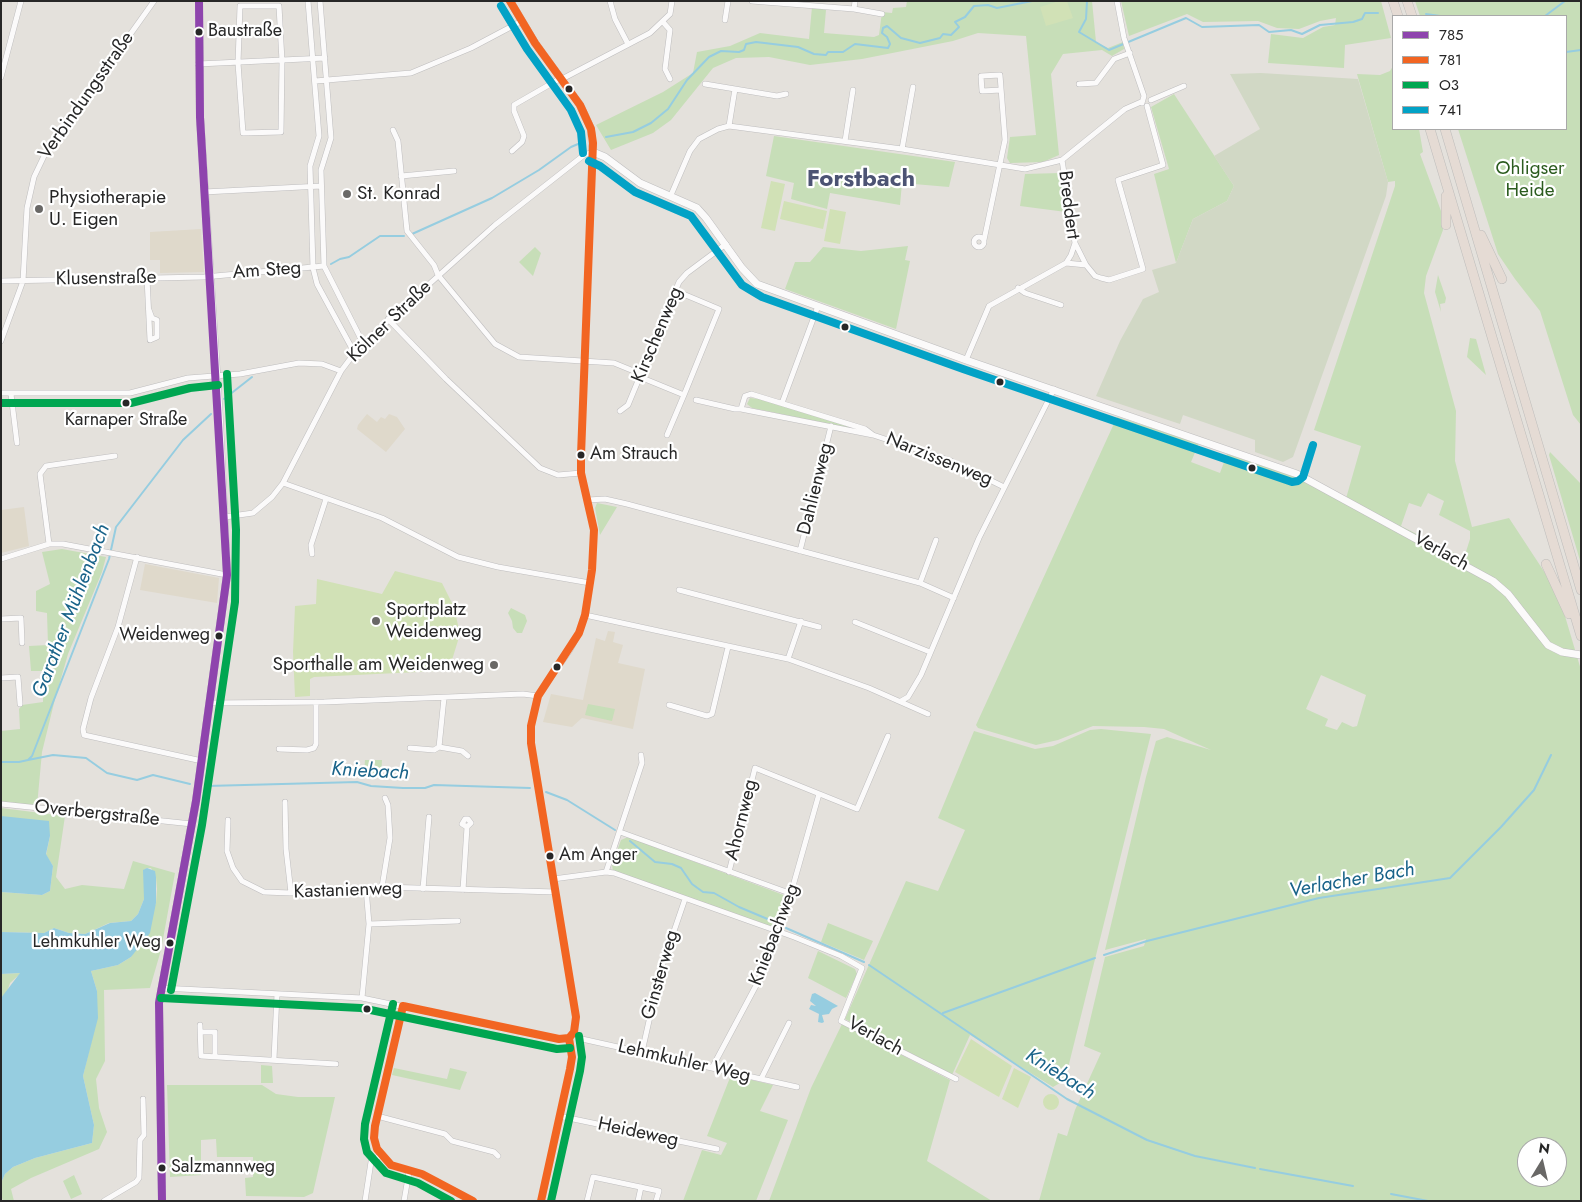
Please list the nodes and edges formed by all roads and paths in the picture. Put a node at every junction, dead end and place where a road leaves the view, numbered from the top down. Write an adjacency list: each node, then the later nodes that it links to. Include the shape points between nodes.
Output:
1 (21, 1): 30 (street)
2 (154, 1): 77 (street, Verbindungsstraße, via 45,154 34,176 26,208)
3 (199, 1): 29 (street)
4 (308, 1): 26 (street)
5 (320, 1): 25 (street)
6 (510, 1): 21 (street)
7 (610, 1): 23 (street)
8 (672, 1): 22 (street, via 670,14)
9 (728, 1): 20 (street)
10 (752, 1): 15 (street, via 792,6)
11 (855, 1): 16 (street)
12 (1117, 1): 24 (street)
13 (1393, 1): 18 (highway)
14 (1407, 1): 19 (highway)
15 (800, 2): 16 (street)
16 (854, 9): 17 (street)
17 (882, 14)
18 (1398, 15)
19 (1412, 15)
20 (725, 20)
21 (522, 22): 31 (street); 34 (street, via 471,48 410,73)
22 (663, 22): 23 (street); 32 (street, via 670,30 665,69)
23 (628, 44): 31 (street)
24 (1130, 53): 36 (street, via 1114,59 1096,83); 43 (street)
25 (325, 58): 26 (street); 34 (street)
26 (312, 59): 27 (street); 33 (street)
27 (282, 61): 28 (street); 28 (street, via 279,6 240,6); 28 (street, via 280,132 243,133)
28 (238, 63): 29 (street)
29 (198, 64): 61 (street)
30 (1, 77)
31 (562, 79): 52 (street, via 514,105 524,136); 53 (street, via 588,120)
32 (670, 79)
33 (315, 81): 34 (street); 59 (street, via 319,136 310,162)
34 (327, 81): 60 (street, via 330,140 321,170)
35 (705, 84): 39 (street)
36 (1079, 84)
37 (1184, 86): 44 (street)
38 (913, 87): 51 (street)
39 (735, 90): 42 (street, via 777,96); 46 (street)
40 (853, 90): 50 (street)
41 (1001, 90): 41 (street, via 1000,75 980,76 982,91); 56 (street, via 1005,140)
42 (786, 94)
43 (1143, 99): 44 (street, via 1149,97); 45 (street); 55 (street, Breddert)
44 (1151, 100): 45 (street)
45 (1147, 106): 70 (street, via 1163,165 1118,180 1143,269 1109,280 1095,276)
46 (729, 126): 50 (street); 62 (street, via 699,139 690,151)
47 (393, 130): 58 (street, via 398,141)
48 (1430, 130): 54 (highway)
49 (1445, 130): 63 (highway)
50 (845, 141): 51 (street)
51 (902, 149): 56 (street)
52 (512, 151)
53 (593, 152): 62 (street, Verlach, via 640,182); 72 (street, Kölner Straße, via 554,178); 88 (street)
54 (1438, 156): 64 (highway, via 1446,200); 129 (highway)
55 (1062, 160): 56 (street, via 1025,169); 66 (street, Breddert)
56 (1000, 165): 65 (street)
57 (454, 171): 58 (street)
58 (401, 176): 72 (street, via 407,231)
59 (310, 186): 60 (street); 61 (street); 71 (street)
60 (321, 186): 69 (street)
61 (204, 192): 73 (street)
62 (671, 196): 67 (street, Verlach, via 696,208)
63 (1469, 210): 75 (highway); 122 (highway)
64 (1446, 225)
65 (984, 240)
66 (1075, 243): 68 (street, Breddert); 70 (street)
67 (726, 244): 79 (street, Kirschenweg, via 687,273); 81 (street, Verlach, via 757,284)
68 (1066, 263): 70 (street); 78 (street, Breddert)
69 (324, 266): 71 (street, Am Steg); 85 (street)
70 (1086, 266)
71 (313, 268): 73 (street, Am Steg); 86 (street, via 317,284)
72 (438, 275): 83 (street, Kölner Straße); 88 (street, via 495,344 508,353 519,357)
73 (210, 276): 74 (street, Klusenstraße); 90 (street)
74 (147, 278): 77 (street, Klusenstraße); 82 (street)
75 (1502, 279)
76 (1, 281): 77 (street, Klusenstraße)
77 (23, 282): 84 (street, Verbindungsstraße)
78 (1018, 288): 80 (street); 87 (street, Breddert, via 989,306)
79 (676, 291): 91 (street, Kirschenweg); 95 (street, via 719,309)
80 (1061, 305)
81 (818, 306): 87 (street, Verlach); 97 (street)
82 (149, 310): 82 (street, via 149,336 153,340 157,337 157,320 152,318)
83 (388, 319): 85 (street, Kölner Straße); 105 (street, via 540,468 558,475)
84 (1, 341)
85 (363, 343): 86 (street, Kölner Straße)
86 (354, 352): 89 (street, Kölner Straße)
87 (966, 360): 92 (street, Verlach)
88 (585, 361): 91 (street, via 617,364); 105 (street)
89 (341, 371): 90 (street, via 312,362); 106 (street, Kölner Straße)
90 (217, 375): 94 (street, via 188,378 130,393); 110 (street)
91 (641, 375): 95 (street); 99 (street, Kirschenweg, via 628,405)
92 (1054, 389): 107 (street); 133 (street, Verlach, via 1294,472 1493,581 1508,594 1548,645)
93 (1, 393): 94 (street)
94 (10, 394): 103 (street)
95 (684, 395): 101 (street)
96 (696, 400): 98 (street, Narzissenweg)
97 (782, 404): 98 (street, Narzissenweg, via 748,394); 102 (street, Narzissenweg, via 866,429)
98 (741, 409): 100 (street, Narzissenweg)
99 (620, 411)
100 (831, 426): 102 (street, Narzissenweg); 113 (street, Dahlienweg)
101 (667, 435)
102 (873, 435): 107 (street, Narzissenweg, via 949,460)
103 (17, 443)
104 (114, 456): 112 (street, via 46,466 40,474)
105 (582, 473): 109 (street)
106 (283, 483): 108 (street); 110 (street, Kölner Straße, via 253,513)
107 (1004, 487): 123 (street)
108 (326, 499): 114 (street, via 310,545); 119 (street, via 382,518 454,556)
109 (588, 500): 113 (street, via 605,499 627,504); 119 (street, via 594,536)
110 (225, 517): 118 (street)
111 (936, 540): 120 (street)
112 (49, 544): 115 (street); 116 (street)
113 (800, 551): 120 (street)
114 (312, 554)
115 (137, 558): 118 (street); 150 (street, via 118,627 89,705 84,734)
116 (1, 559)
117 (1546, 564): 129 (highway)
118 (227, 574): 140 (street)
119 (590, 583): 124 (street)
120 (920, 583): 123 (street)
121 (679, 590): 126 (street)
122 (1581, 590)
123 (954, 598): 132 (street)
124 (585, 615): 131 (street); 136 (street, via 570,650)
125 (1, 620): 130 (street, via 21,618)
126 (801, 620): 128 (street); 134 (street)
127 (854, 622): 132 (street)
128 (818, 627)
129 (1581, 637)
130 (22, 643)
131 (728, 647): 134 (street); 142 (street, via 712,714 707,716)
132 (930, 652): 138 (street, via 908,697)
133 (1581, 654)
134 (788, 659): 138 (street)
135 (1, 678): 141 (street, via 18,677)
136 (538, 696): 137 (street); 162 (street, via 531,743)
137 (444, 698): 139 (street); 145 (street)
138 (901, 701): 143 (street)
139 (316, 702): 140 (street); 147 (street, via 314,748)
140 (211, 703): 150 (street)
141 (20, 704)
142 (669, 705)
143 (928, 714)
144 (888, 736): 151 (street, via 857,809)
145 (439, 747): 146 (street, via 434,750); 149 (street, via 462,751)
146 (410, 748)
147 (279, 749)
148 (641, 755): 159 (street, via 642,763)
149 (468, 756)
150 (202, 761): 157 (street)
151 (819, 794): 161 (street, Ahornweg, via 755,768); 169 (street, Kniebachweg)
152 (385, 798): 163 (street, via 390,838)
153 (285, 802): 168 (street)
154 (1, 804): 157 (street, Overbergstraße)
155 (429, 817): 165 (street)
156 (228, 820): 168 (street, Kastanienweg, via 227,851 237,876 255,890)
157 (192, 824): 174 (street)
158 (467, 827): 166 (street)
159 (620, 832): 160 (street); 161 (street)
160 (606, 872): 162 (street); 170 (street)
161 (729, 872): 169 (street)
162 (553, 878): 167 (street)
163 (382, 887): 164 (street, Kastanienweg); 165 (street, Kastanienweg)
164 (366, 888): 168 (street, Kastanienweg); 172 (street)
165 (424, 889): 166 (street, Kastanienweg)
166 (463, 890): 167 (street, Kastanienweg)
167 (556, 892): 181 (street, via 576,1017)
168 (291, 893)
169 (792, 894): 173 (street, Kniebachweg)
170 (684, 899): 173 (street); 183 (street, Ginsterweg, via 660,972)
171 (458, 921): 172 (street)
172 (369, 924): 176 (street)
173 (780, 932): 187 (street, Kniebachweg, via 759,980); 189 (street, Verlach, via 841,956 862,968 841,1021)
174 (161, 988): 175 (street); 200 (street, via 158,1035)
175 (277, 994): 176 (street); 185 (street)
176 (362, 998): 177 (street)
177 (402, 1006): 182 (street, via 551,1038); 192 (street)
178 (789, 1023): 188 (street)
179 (200, 1026): 180 (street)
180 (201, 1032): 184 (street, via 201,1056); 184 (street, via 215,1032)
181 (574, 1032): 182 (street); 183 (street, Lehmkuhler Weg, via 582,1039)
182 (569, 1038): 193 (street, via 572,1057)
183 (642, 1052): 187 (street, Lehmkuhler Weg)
184 (215, 1057): 185 (street)
185 (274, 1060): 186 (street)
186 (336, 1064)
187 (712, 1068): 188 (street, Lehmkuhler Weg)
188 (761, 1079): 190 (street, Lehmkuhler Weg)
189 (956, 1079)
190 (796, 1087)
191 (144, 1099): 199 (street, via 139,1178)
192 (377, 1116): 195 (street, via 374,1138); 196 (street, via 445,1134 452,1141 494,1152)
193 (559, 1116): 194 (street, Heideweg); 204 (street)
194 (716, 1149)
195 (381, 1155): 197 (street, via 391,1165); 201 (street, via 371,1162)
196 (498, 1156)
197 (409, 1172): 202 (street); 203 (street, via 422,1174)
198 (640, 1187): 205 (street, via 592,1177); 206 (street); 207 (street, via 659,1191)
199 (104, 1201)
200 (162, 1201)
201 (365, 1201)
202 (404, 1201)
203 (473, 1201)
204 (540, 1201)
205 (587, 1201)
206 (638, 1201)
207 (656, 1201)

